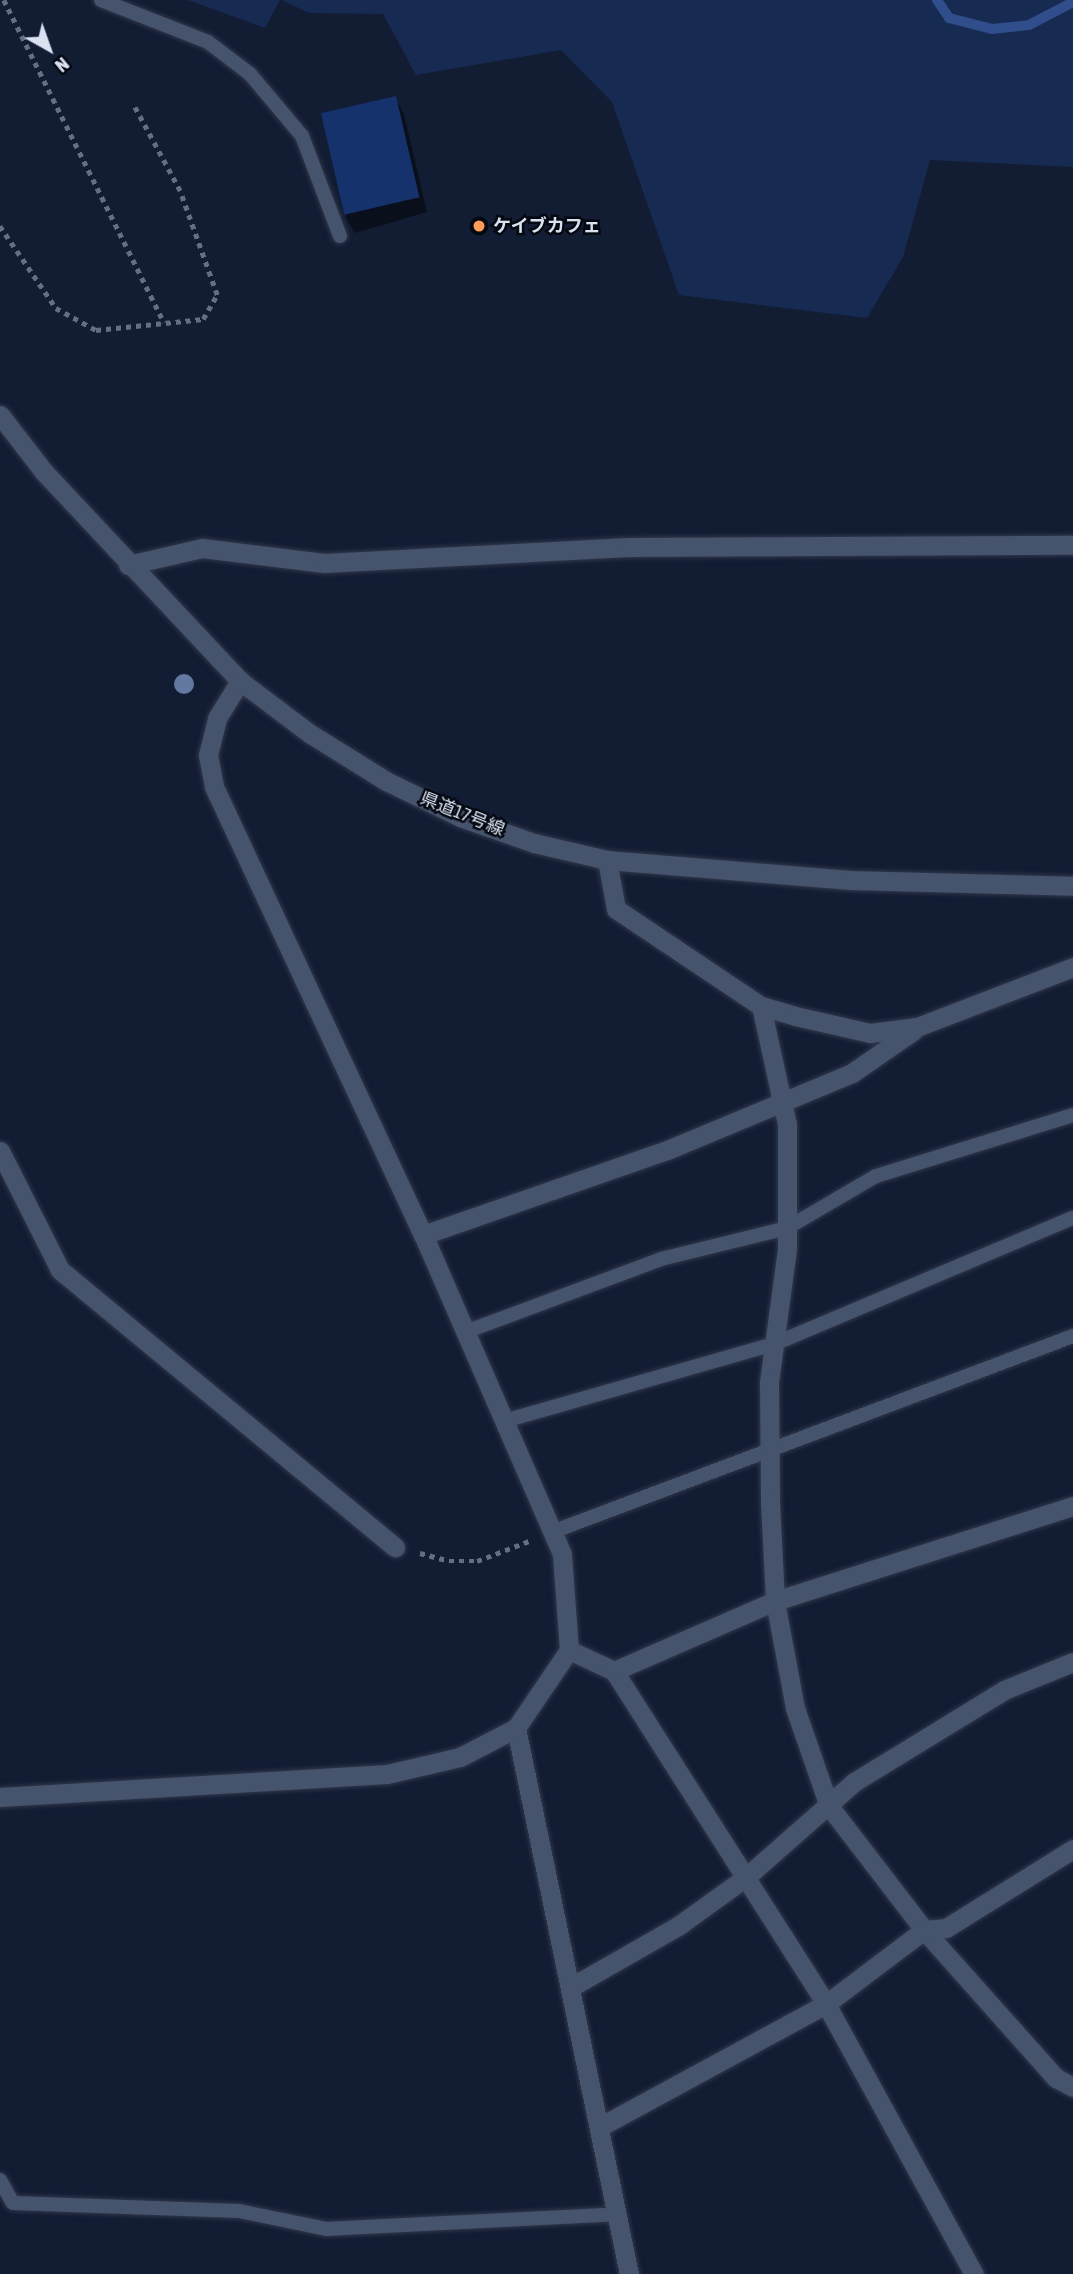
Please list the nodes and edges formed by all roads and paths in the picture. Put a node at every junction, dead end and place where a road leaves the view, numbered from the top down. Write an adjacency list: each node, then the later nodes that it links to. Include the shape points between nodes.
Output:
1 (4, 0): 6 (path)
2 (101, 0): 5 (lane, via 208,42 250,74 302,136)
3 (134, 106): 6 (path, via 180,191 216,295 204,319)
4 (0, 226): 6 (path, via 56,308 96,330)
5 (340, 236)
6 (164, 323)
7 (0, 415): 9 (street, 県道17号線, via 44,472)
8 (1073, 545): 9 (street, via 631,547 324,563 202,548)
9 (128, 565): 10 (street, 県道17号線)
10 (240, 681): 11 (street, 県道17号線, via 309,733 398,787 460,817 534,843); 21 (street, via 217,718 208,755 214,786)
11 (607, 860): 12 (street, 県道17号線, via 850,880); 14 (street, via 616,909)
12 (1073, 886)
13 (1073, 967): 15 (street)
14 (761, 1006): 15 (street, via 870,1033); 16 (street)
15 (917, 1027): 16 (street, via 852,1073)
16 (782, 1101): 20 (street); 21 (street, via 667,1150)
17 (1073, 1115): 20 (lane, via 876,1176)
18 (0, 1151): 29 (street, via 60,1270)
19 (1073, 1217): 24 (lane)
20 (787, 1228): 22 (lane, via 661,1259); 24 (street)
21 (423, 1236): 22 (street)
22 (465, 1332): 25 (street)
23 (1073, 1336): 26 (lane)
24 (774, 1344): 25 (lane); 26 (street)
25 (504, 1421): 28 (street)
26 (770, 1452): 28 (lane); 30 (street)
27 (1073, 1506): 30 (street)
28 (552, 1532): 29 (path, via 477,1561 449,1561); 31 (street, via 562,1555)
29 (395, 1547)
30 (775, 1601): 33 (street); 36 (street, via 795,1708)
31 (569, 1650): 33 (street); 34 (street)
32 (1073, 1662): 36 (street, via 1004,1690 853,1782)
33 (614, 1671): 38 (street)
34 (516, 1728): 35 (street, via 460,1757 387,1774); 40 (street)
35 (0, 1797)
36 (830, 1806): 38 (street); 39 (street)
37 (1073, 1849): 39 (street, via 946,1928)
38 (746, 1877): 40 (street, via 678,1926); 41 (street)
39 (924, 1930): 41 (street); 42 (street)
40 (571, 1987): 43 (street)
41 (827, 2004): 43 (street); 47 (street)
42 (1071, 2080)
43 (601, 2126): 45 (street)
44 (0, 2180): 45 (lane, via 13,2203 239,2211 327,2229)
45 (619, 2214): 46 (street)
46 (629, 2274)
47 (974, 2274)

